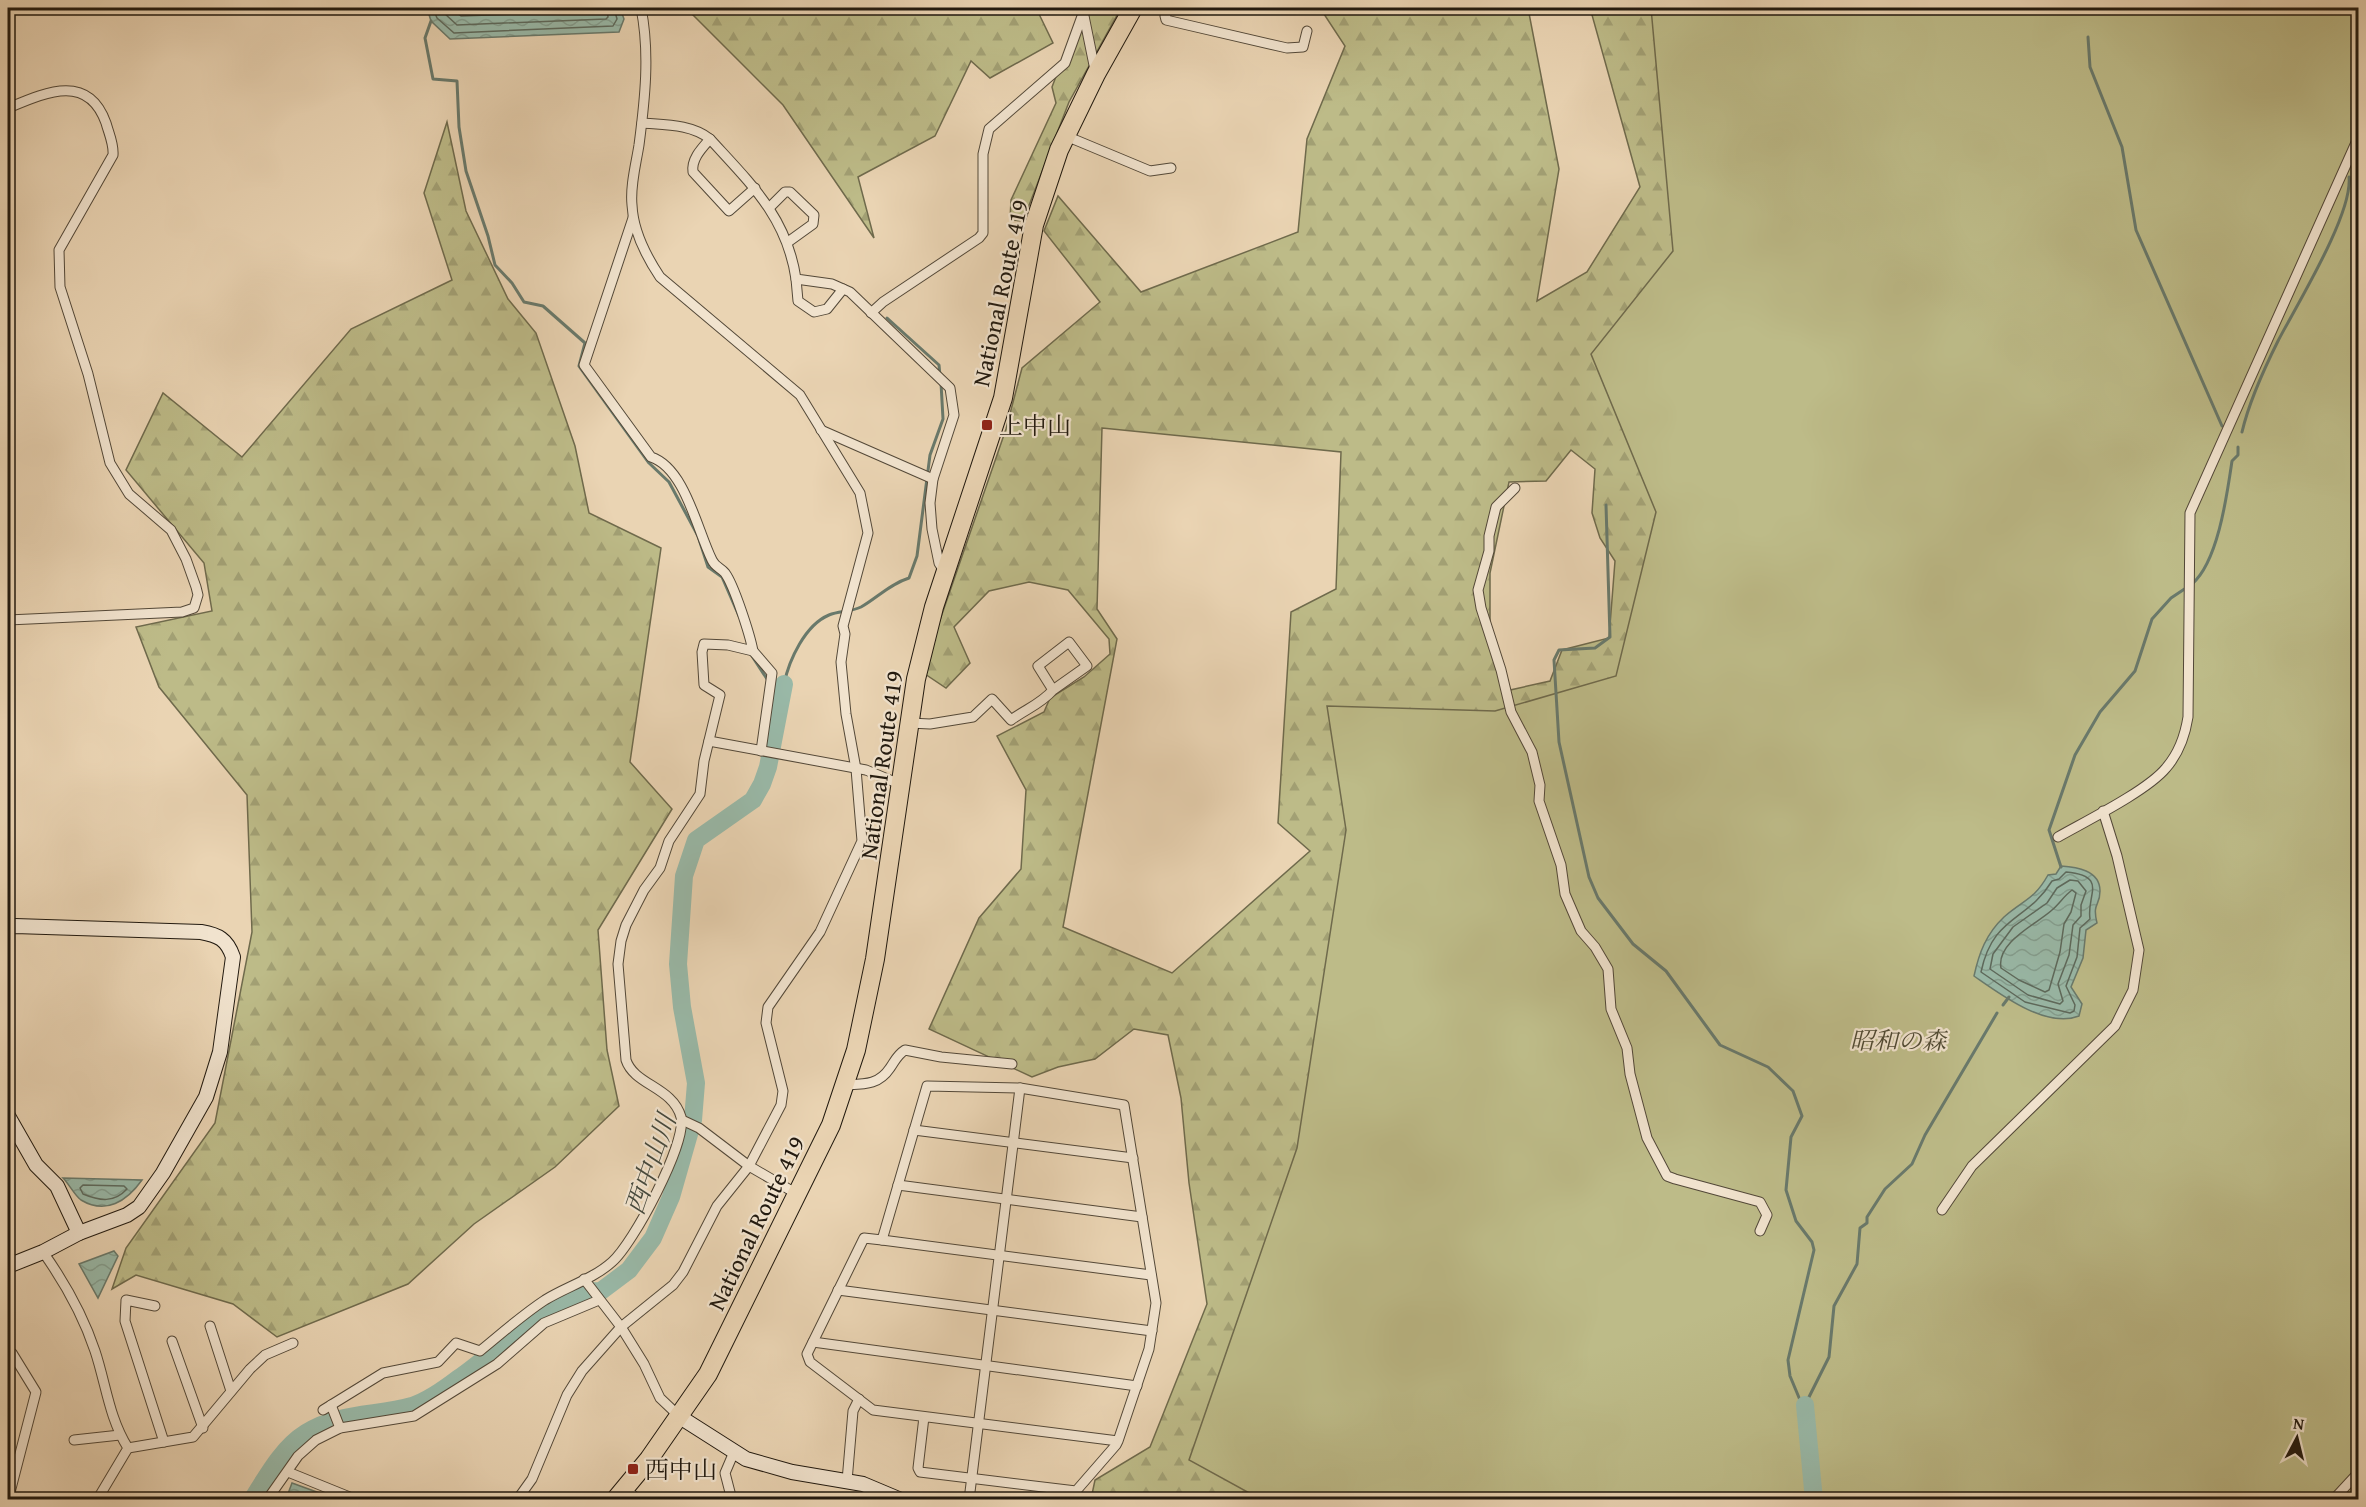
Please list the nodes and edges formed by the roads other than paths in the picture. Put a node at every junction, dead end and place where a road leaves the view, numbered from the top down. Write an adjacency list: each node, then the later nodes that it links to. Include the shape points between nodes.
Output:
1 (641, 8): 8 (street, via 646,36)
2 (1133, 8): 6 (highway, National Route 419)
3 (1169, 8): 5 (street, via 1166,20 1287,48 1303,47)
4 (1084, 11): 6 (street); 19 (street, via 1065,63 988,129 983,154 983,233)
5 (1306, 31)
6 (1096, 74): 9 (highway, National Route 419)
7 (8, 108): 24 (street, via 60,89 86,95 96,102 102,114 113,155 59,250 60,287 116,475 129,494 171,530 198,595 194,608 182,612)
8 (642, 123): 11 (street, via 686,127); 15 (street, via 631,202)
9 (1066, 136): 12 (street, via 1150,171); 23 (highway, National Route 419, via 1034,225 1003,398)
10 (2358, 138): 32 (street, via 2190,513 2188,717 2184,738 2165,769)
11 (710, 139): 13 (street); 13 (street, via 699,151 693,172 729,211)
12 (1171, 168)
13 (755, 188): 14 (street)
14 (770, 207): 16 (street); 16 (street, via 784,192 790,192 814,215 813,224)
15 (633, 218): 20 (street, via 648,260 660,277 800,395); 25 (street, via 584,365 651,457 662,461 685,492 711,558 725,573)
16 (788, 242): 17 (street)
17 (796, 279): 18 (street); 18 (street, via 798,301 814,312 827,309)
18 (843, 289): 19 (street, via 862,301)
19 (871, 313): 21 (street, via 950,388 954,415)
20 (821, 430): 21 (street); 30 (street, via 860,493 868,525 843,626 846,714)
21 (933, 479): 23 (street, via 932,529 939,563)
22 (1515, 488): 49 (street, via 1496,507 1478,590 1511,712 1532,752 1540,785 1539,801 1561,865 1565,894 1581,931 1608,969 1611,1009 1622,1031 1647,1138 1659,1164 1667,1176 1760,1202 1767,1215)
23 (946, 573): 27 (highway, National Route 419, via 916,679)
24 (8, 620)
25 (753, 651): 28 (street, via 704,644 704,685 720,695); 29 (street, via 772,673)
26 (1053, 690): 26 (street, via 1038,666 1069,642 1087,666); 27 (street, via 1041,704 1011,720 992,699 973,717)
27 (910, 723): 31 (highway, National Route 419)
28 (709, 741): 29 (street); 39 (street, via 700,794 669,841 660,868 626,925 618,964 628,1068 668,1094)
29 (763, 752): 30 (street)
30 (856, 769): 31 (street); 43 (street, via 862,841 820,932 768,1007 767,1029 783,1090 781,1105)
31 (902, 785): 36 (highway, National Route 419, via 875,959 856,1050)
32 (2103, 811): 33 (street); 47 (street, via 2139,950 2133,990 2115,1026 1972,1166)
33 (2058, 837)
34 (8, 928): 50 (street, via 201,932 220,938 233,957 220,1052 198,1114 139,1207)
35 (1012, 1064): 36 (street, via 905,1050 876,1083)
36 (843, 1085): 45 (highway, National Route 419, via 831,1125)
37 (1020, 1088): 40 (street, via 927,1086); 41 (street); 42 (street, via 1124,1105)
38 (8, 1116): 50 (street, via 36,1165 57,1186)
39 (683, 1121): 43 (street, via 699,1128); 56 (street, via 675,1155 636,1229 612,1263)
40 (914, 1130): 41 (street); 44 (street)
41 (1013, 1143): 42 (street); 46 (street)
42 (1133, 1158): 48 (street)
43 (749, 1166): 45 (street); 62 (street, via 717,1206 673,1285)
44 (898, 1185): 46 (street); 51 (street)
45 (797, 1194): 72 (highway, National Route 419, via 708,1374)
46 (1006, 1200): 48 (street); 53 (street)
47 (1942, 1210)
48 (1142, 1216): 55 (street)
49 (1760, 1231)
50 (79, 1233): 52 (street)
51 (882, 1239): 53 (street); 57 (street, via 864,1238)
52 (44, 1252): 54 (street); 77 (street, via 74,1300)
53 (999, 1257): 55 (street); 60 (street)
54 (8, 1266)
55 (1151, 1275): 63 (street, via 1156,1304)
56 (584, 1280): 58 (street); 75 (street, via 544,1301 480,1350 456,1343 438,1362 383,1374 329,1408)
57 (838, 1290): 60 (street); 65 (street)
58 (598, 1297): 62 (street); 75 (street, via 544,1323 497,1364 414,1416)
59 (155, 1306): 80 (street, via 126,1300 125,1321)
60 (992, 1310): 63 (street); 68 (street)
61 (210, 1326): 70 (street)
62 (621, 1327): 72 (street, via 660,1398); 92 (street, via 592,1356 567,1395 532,1479)
63 (1152, 1331): 69 (street)
64 (172, 1341): 76 (street)
65 (813, 1342): 68 (street); 71 (street, via 807,1354 810,1362)
66 (294, 1343): 70 (street, via 265,1355)
67 (8, 1355): 88 (street, via 12,1353 36,1392)
68 (985, 1367): 69 (street); 74 (street)
69 (1137, 1386): 79 (street)
70 (231, 1391): 76 (street)
71 (859, 1399): 73 (street, via 873,1410); 86 (street, via 853,1411)
72 (680, 1417): 82 (street); 87 (highway, National Route 419)
73 (924, 1417): 74 (street); 85 (street, via 920,1472)
74 (978, 1422): 79 (street); 85 (street)
75 (339, 1426): 83 (street, via 298,1456)
76 (203, 1428): 80 (street, via 193,1437)
77 (120, 1435): 78 (street); 81 (street)
78 (75, 1440)
79 (1118, 1441): 85 (street, via 1076,1491)
80 (164, 1442): 81 (street)
81 (128, 1448): 89 (street)
82 (734, 1452): 86 (street, via 792,1472); 93 (street, via 724,1473)
83 (288, 1472): 90 (street); 91 (street)
84 (2358, 1473): 96 (street)
85 (972, 1479): 95 (street)
86 (847, 1481): 94 (street)
87 (626, 1496)
88 (8, 1500)
89 (97, 1500)
90 (267, 1500)
91 (357, 1500)
92 (517, 1500)
93 (732, 1500)
94 (901, 1500)
95 (969, 1500)
96 (2333, 1500)

